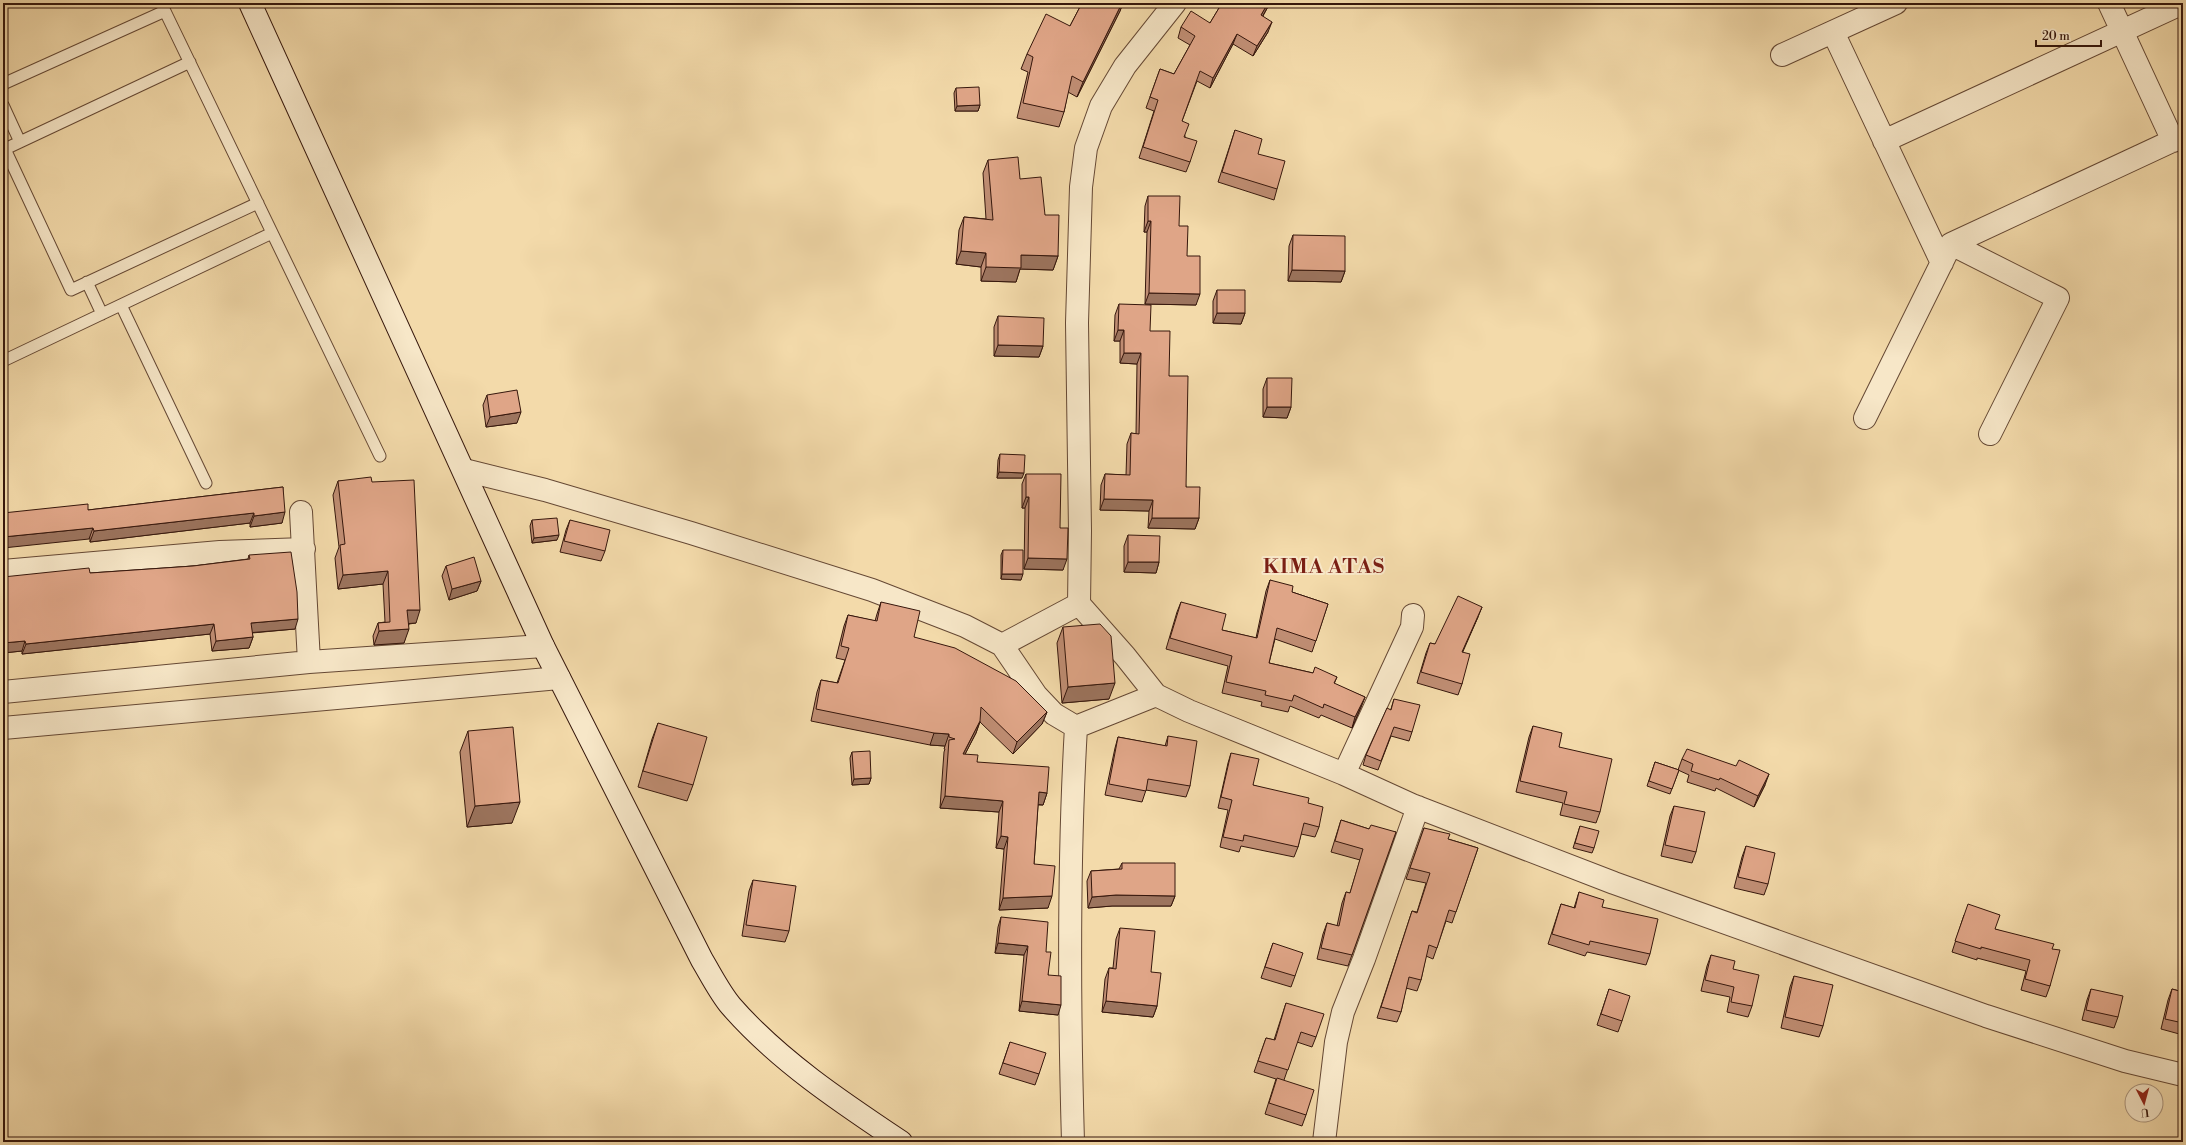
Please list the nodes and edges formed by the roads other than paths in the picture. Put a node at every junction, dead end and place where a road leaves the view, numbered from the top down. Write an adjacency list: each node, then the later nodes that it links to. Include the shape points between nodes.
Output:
1 (250, 3): 27 (street)
2 (1175, 3): 32 (street, via 1113,86 1101,106 1086,148 1081,187 1077,323)
3 (1896, 3): 8 (street)
4 (2109, 3): 7 (street)
5 (2183, 3): 7 (street)
6 (163, 7): 10 (lane); 11 (lane)
7 (2122, 31): 13 (street); 14 (street)
8 (1833, 32): 9 (street); 14 (street)
9 (1782, 55)
10 (190, 62): 15 (lane); 16 (lane)
11 (3, 84)
12 (3, 105): 15 (lane)
13 (2178, 139): 18 (street)
14 (1884, 141): 19 (street)
15 (20, 142): 20 (lane, via 5,149 71,290)
16 (258, 203): 17 (lane); 20 (lane)
17 (272, 232): 21 (lane); 26 (lane)
18 (1951, 244): 19 (street); 25 (street, via 2058,298)
19 (1942, 263): 24 (street)
20 (88, 282): 22 (lane)
21 (121, 305): 22 (lane); 28 (lane)
22 (102, 314): 23 (lane)
23 (3, 361)
24 (1865, 418)
25 (1990, 434)
26 (380, 456)
27 (464, 470): 34 (street, via 545,490 872,590 965,626); 35 (street)
28 (206, 483)
29 (301, 512): 30 (street)
30 (304, 549): 31 (street, via 220,552); 36 (street)
31 (3, 571)
32 (1080, 604): 34 (street); 39 (street)
33 (1413, 614): 42 (street, via 1412,627)
34 (1002, 645): 40 (street, via 1036,695 1054,714)
35 (542, 646): 36 (street); 37 (street)
36 (309, 662): 38 (street)
37 (559, 678): 41 (street); 45 (street, via 702,960 730,1005 770,1046)
38 (3, 692)
39 (1156, 695): 40 (street); 42 (street)
40 (1076, 727): 46 (street, via 1071,826 1069,993)
41 (3, 728)
42 (1344, 774): 43 (street)
43 (1418, 807): 44 (street, via 1614,883 1986,1016 2125,1061); 47 (street, via 1343,1012 1336,1042)
44 (2183, 1075)
45 (900, 1142)
46 (1073, 1142)
47 (1324, 1142)

